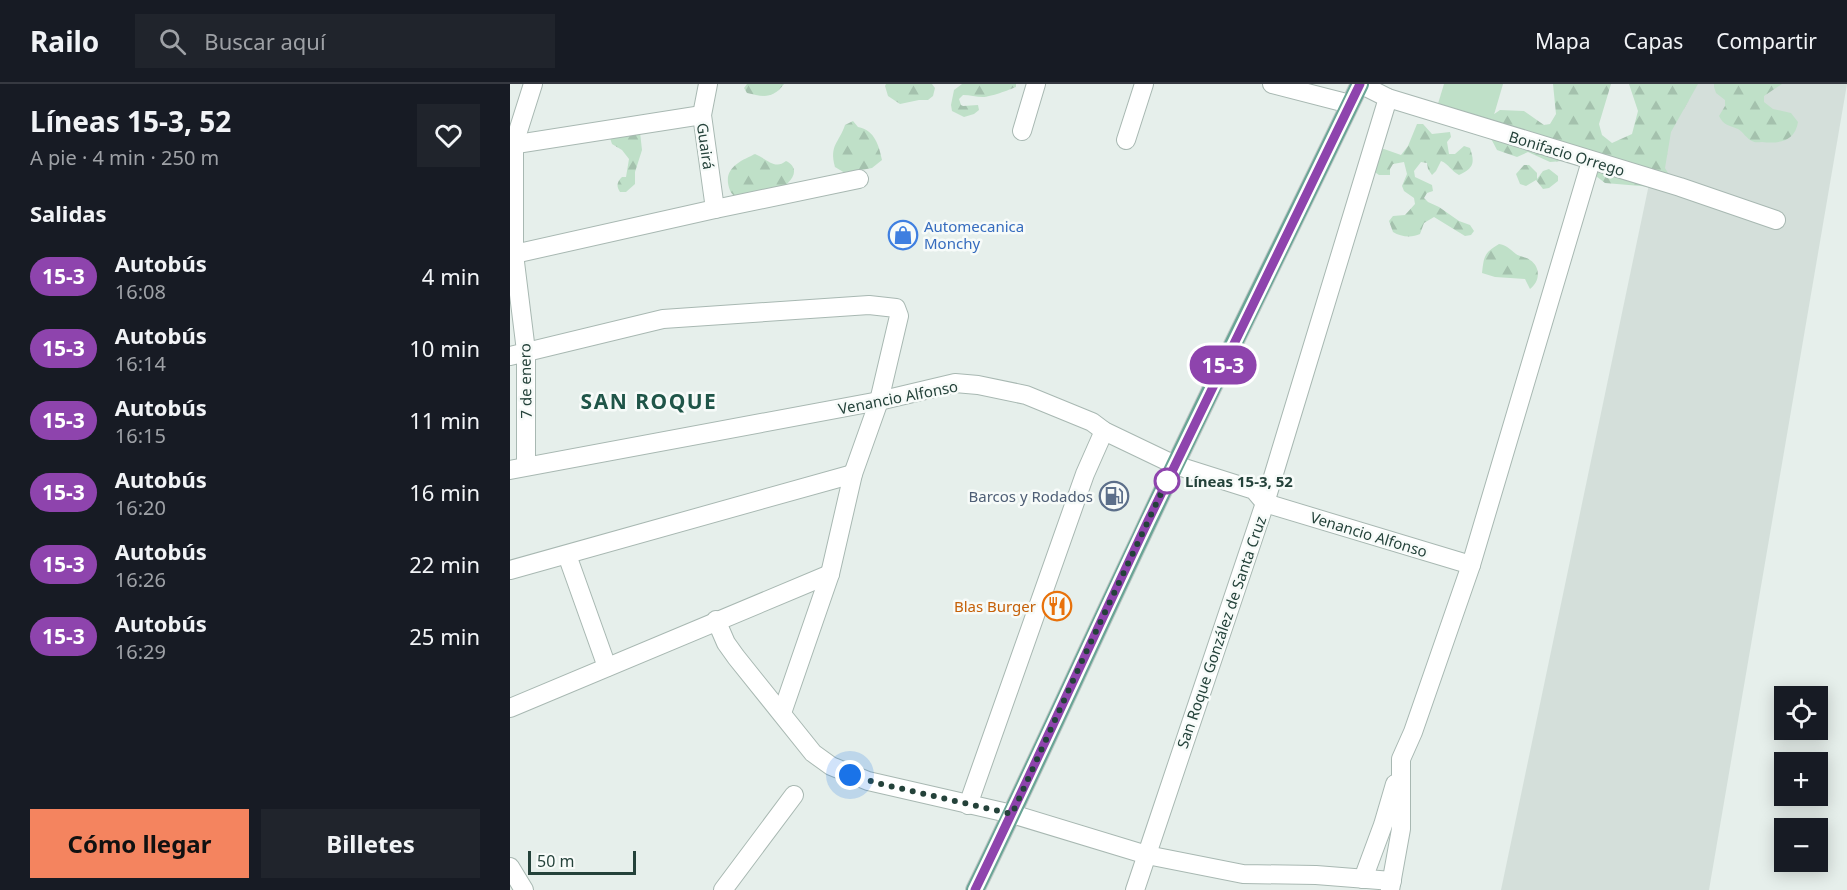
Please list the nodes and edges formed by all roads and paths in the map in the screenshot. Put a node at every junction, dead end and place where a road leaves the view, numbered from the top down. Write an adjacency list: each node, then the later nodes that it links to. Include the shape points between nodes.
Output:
1 (533, 84): 12 (street, 7 de enero)
2 (708, 84): 9 (street, Guairá)
3 (1036, 84): 10 (street)
4 (1144, 84): 11 (street)
5 (1272, 84): 8 (street)
6 (1360, 84): 7 (street, Bonifacio Orrego); 8 (main road)
7 (1388, 98): 13 (street, Bonifacio Orrego); 24 (street, San Roque González de Santa Cruz)
8 (1350, 104): 21 (main road)
9 (702, 114): 12 (street); 15 (street, Guairá)
10 (1022, 131)
11 (1126, 140)
12 (512, 145): 17 (street, 7 de enero)
13 (1591, 161): 16 (street, Bonifacio Orrego); 26 (street)
14 (859, 179): 15 (street)
15 (715, 209): 17 (street)
16 (1776, 220)
17 (512, 255): 18 (street, 7 de enero)
18 (518, 353): 19 (street, via 663,319 869,305 896,308 899,316); 22 (street, 7 de enero)
19 (879, 401): 20 (street, Venancio Alfonso, via 955,383 978,385 1026,395 1092,422); 22 (street, Venancio Alfonso); 23 (street)
20 (1104, 431): 21 (street, Venancio Alfonso); 35 (street, via 1085,474)
21 (1175, 465): 24 (street, Venancio Alfonso, via 1254,490); 36 (main road)
22 (518, 468)
23 (853, 474): 25 (street); 28 (street)
24 (1265, 503): 26 (street, Venancio Alfonso); 37 (street, San Roque González de Santa Cruz)
25 (567, 555): 27 (street); 30 (street)
26 (1472, 565): 33 (street)
27 (510, 570)
28 (830, 574): 29 (street); 32 (street)
29 (716, 620): 30 (street); 32 (street, via 726,643)
30 (607, 667): 31 (street)
31 (510, 708)
32 (782, 713): 35 (street, via 813,753 831,766 868,781)
33 (1401, 764): 39 (street); 41 (street, via 1401,829)
34 (794, 795): 43 (street)
35 (968, 805): 36 (street)
36 (1012, 814): 37 (street); 44 (main road)
37 (1147, 855): 40 (street); 45 (street, San Roque González de Santa Cruz)
38 (510, 867): 42 (street)
39 (1363, 879): 40 (street); 41 (street)
40 (1313, 883)
41 (1391, 885)
42 (524, 890)
43 (723, 890)
44 (975, 890)
45 (1135, 890)

